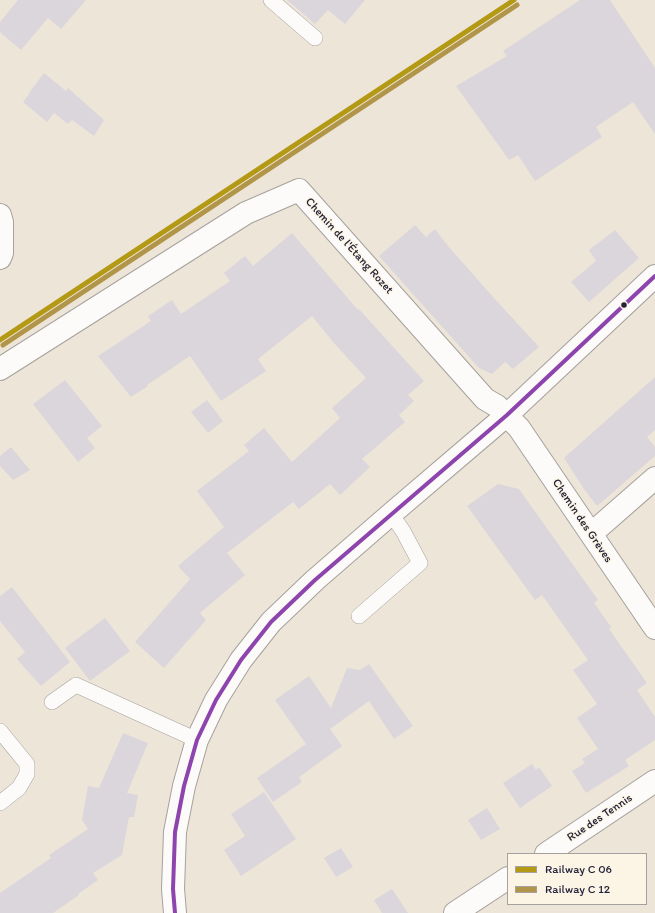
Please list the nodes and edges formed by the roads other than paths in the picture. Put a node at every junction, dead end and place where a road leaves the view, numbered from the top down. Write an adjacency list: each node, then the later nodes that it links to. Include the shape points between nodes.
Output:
1 (271, 0): 2 (lane)
2 (316, 38)
3 (0, 215): 4 (street)
4 (0, 258)
5 (655, 276): 7 (street)
6 (0, 369): 7 (street, Chemin de l'Étang Rozet, via 246,213 299,190 485,399)
7 (507, 416): 9 (street); 10 (street, Chemin des Grèves, via 519,428)
8 (655, 478): 10 (street)
9 (391, 514): 11 (lane, via 420,563); 15 (street, via 271,622 241,660 216,700)
10 (591, 534): 12 (street, Chemin des Grèves)
11 (359, 616)
12 (655, 628)
13 (52, 702): 15 (lane, via 76,685)
14 (0, 732): 17 (lane, via 27,764 27,774 19,788)
15 (197, 740): 20 (street, via 175,832)
16 (655, 781): 18 (street, Rue des Tennis)
17 (0, 803)
18 (547, 853)
19 (507, 879): 21 (street)
20 (175, 913)
21 (455, 913)

